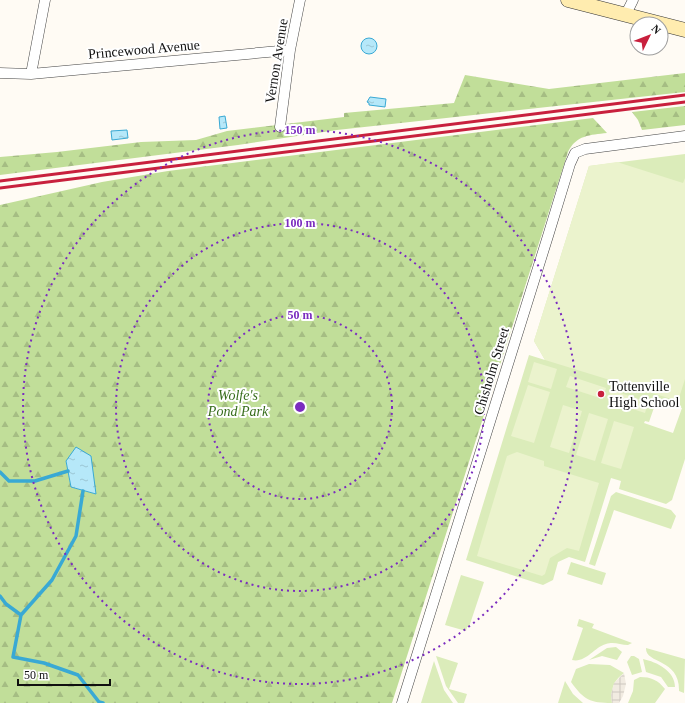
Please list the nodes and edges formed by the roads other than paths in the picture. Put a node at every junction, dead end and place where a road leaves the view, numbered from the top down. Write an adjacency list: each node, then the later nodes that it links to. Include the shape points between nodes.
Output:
1 (45, 0): 9 (street)
2 (300, 0): 7 (street, Vernon Avenue)
3 (568, 0): 5 (main road)
4 (632, 0): 5 (street)
5 (626, 14): 6 (main road)
6 (685, 30)
7 (290, 50): 9 (street, Princewood Avenue); 10 (street, Vernon Avenue)
8 (0, 73): 9 (street, Princewood Avenue)
9 (31, 74)
10 (280, 127)
11 (685, 136): 12 (street, Chisholm Street, via 585,149 575,154)
12 (402, 703)

